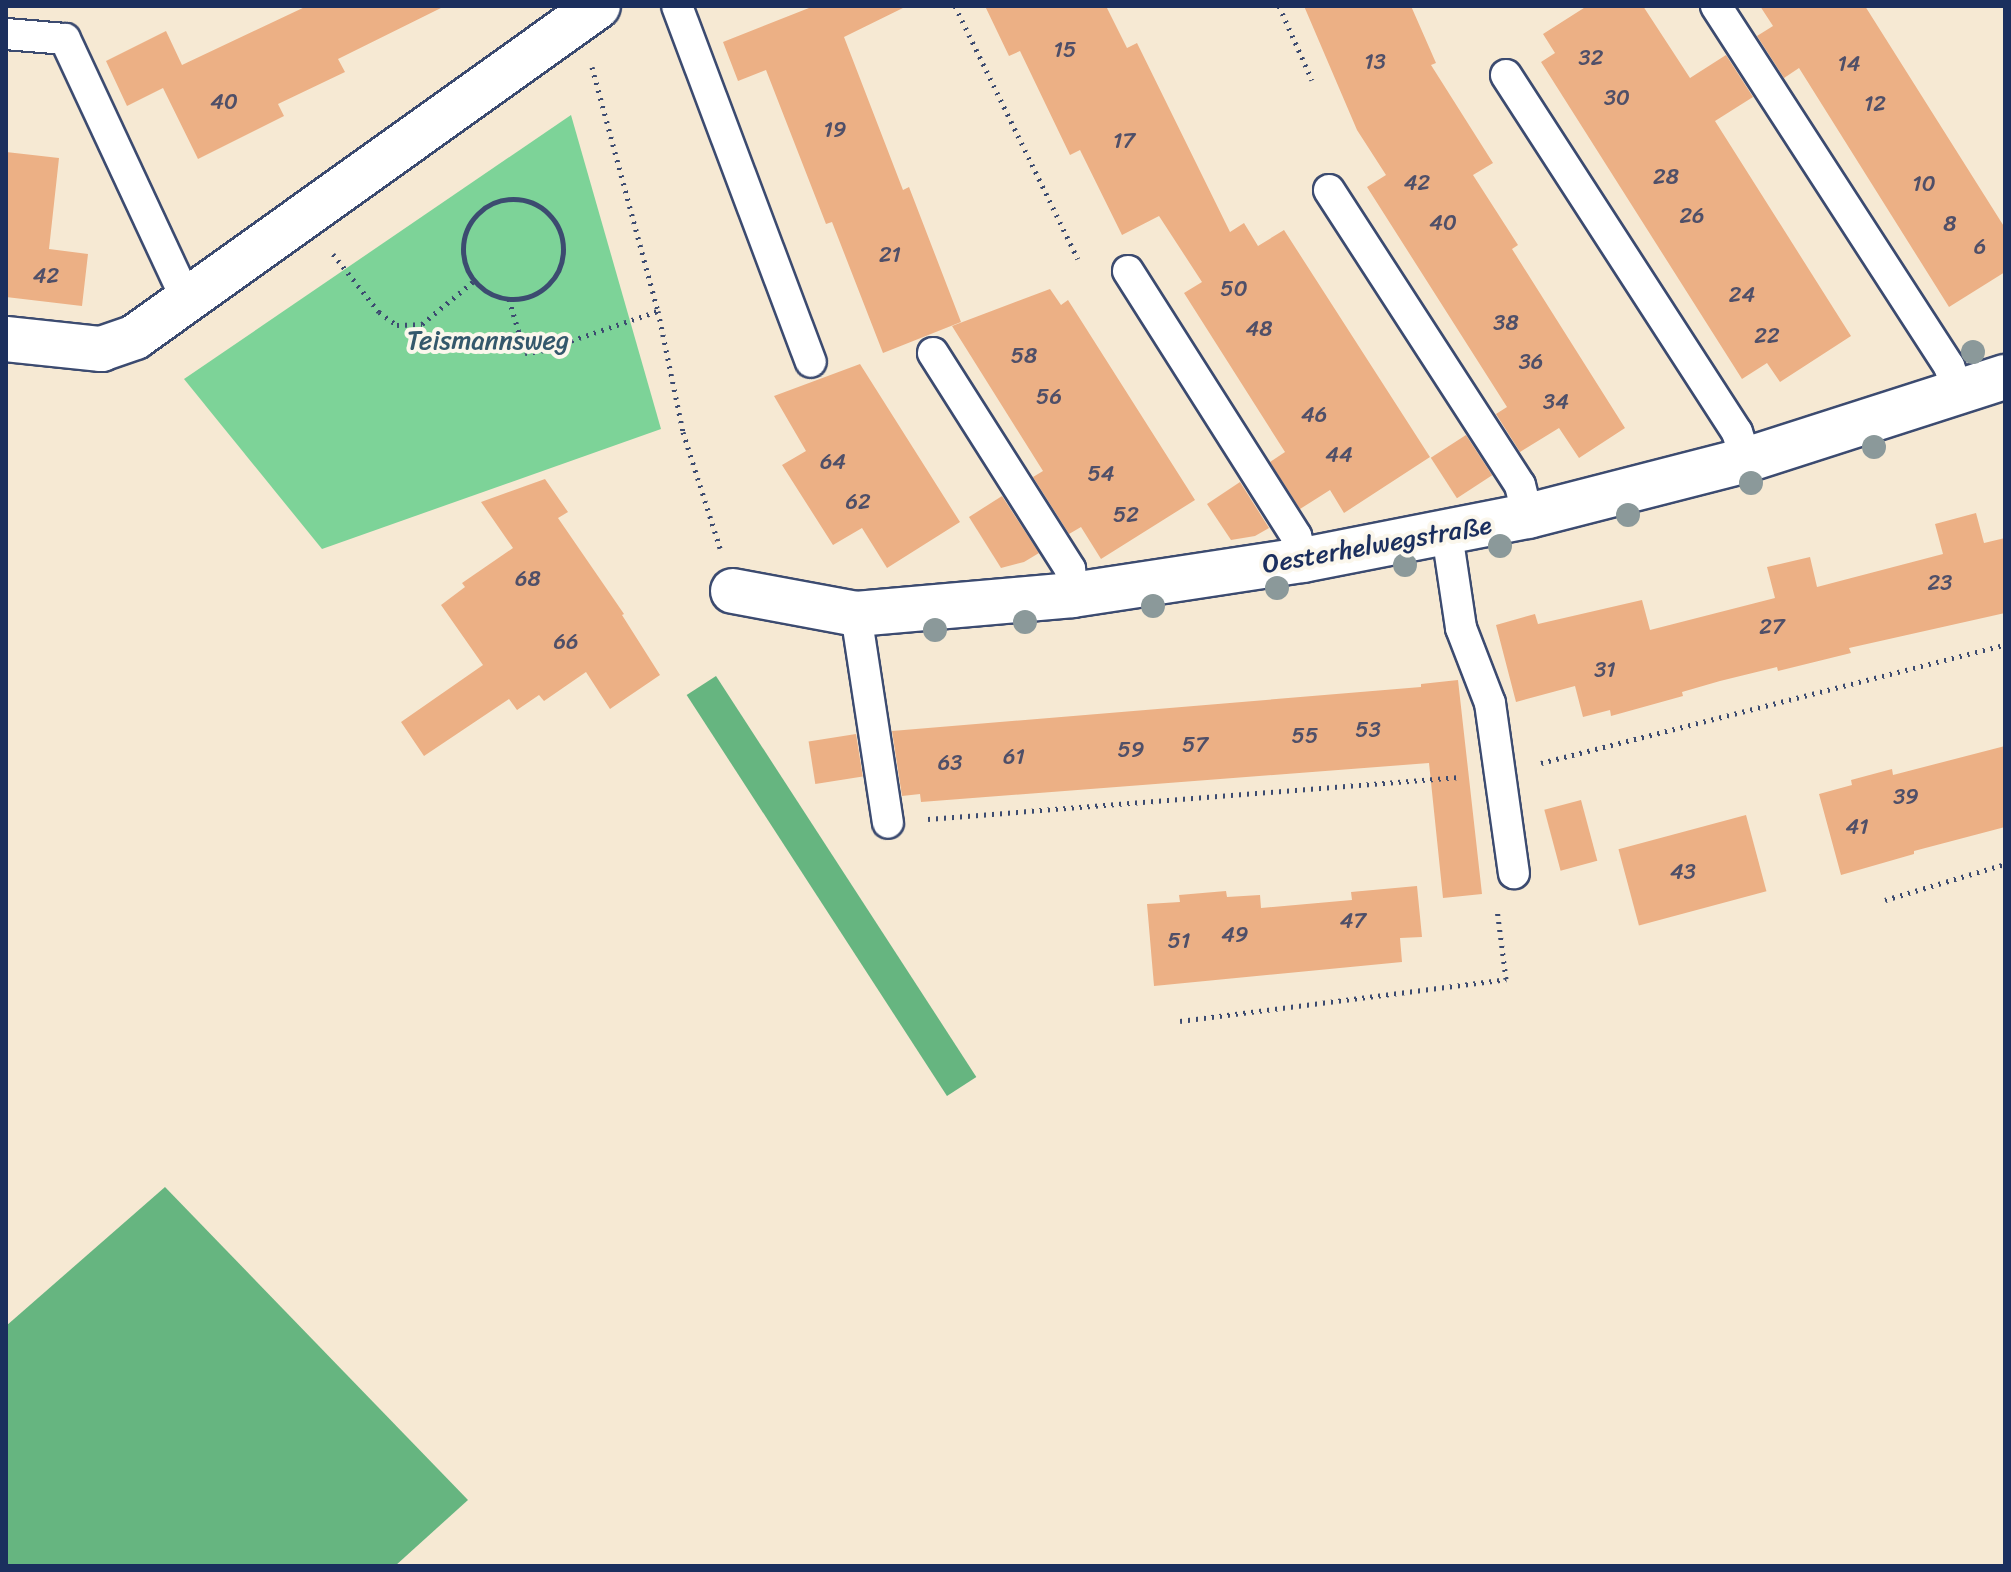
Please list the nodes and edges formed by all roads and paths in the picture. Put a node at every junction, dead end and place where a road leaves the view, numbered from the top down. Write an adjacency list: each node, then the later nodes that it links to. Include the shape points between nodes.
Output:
1 (677, 6): 19 (lane)
2 (955, 6): 11 (path)
3 (1279, 6): 8 (path)
4 (1716, 6): 21 (lane, via 1949,366)
5 (588, 12): 10 (street); 16 (path)
6 (6, 34): 14 (lane, via 65,39)
7 (1506, 75): 22 (lane, via 1737,432)
8 (1312, 80)
9 (1329, 190): 23 (lane, via 1520,485)
10 (305, 214): 13 (path, via 361,291 397,325 422,324); 14 (street)
11 (1078, 259)
12 (1128, 271): 25 (lane, via 1296,536)
13 (474, 281): 15 (path); 15 (path, via 463,257 472,220 504,199 542,208 559,232 561,260 554,278 539,292)
14 (186, 299): 17 (street, via 135,337 101,349)
15 (509, 299): 16 (path, via 525,353)
16 (658, 311): 26 (path, via 683,432)
17 (6, 339)
18 (933, 353): 27 (lane, via 1070,569)
19 (811, 362)
20 (2005, 377): 21 (street, Oesterhelwegstraße)
21 (1959, 393): 22 (street, Oesterhelwegstraße)
22 (1746, 460): 23 (street, Oesterhelwegstraße)
23 (1528, 516): 24 (street, Oesterhelwegstraße)
24 (1447, 534): 25 (street, Oesterhelwegstraße); 30 (lane, via 1461,628 1490,703)
25 (1303, 560): 27 (street, Oesterhelwegstraße)
26 (733, 591): 28 (street, Oesterhelwegstraße)
27 (1073, 595): 28 (street, Oesterhelwegstraße)
28 (856, 614): 31 (lane)
29 (2005, 645): 30 (path)
30 (1500, 774): 31 (path); 33 (lane)
31 (888, 823)
32 (2005, 864): 34 (path)
33 (1514, 873): 35 (path, via 1496,907 1506,979)
34 (1885, 900)
35 (1180, 1021)

